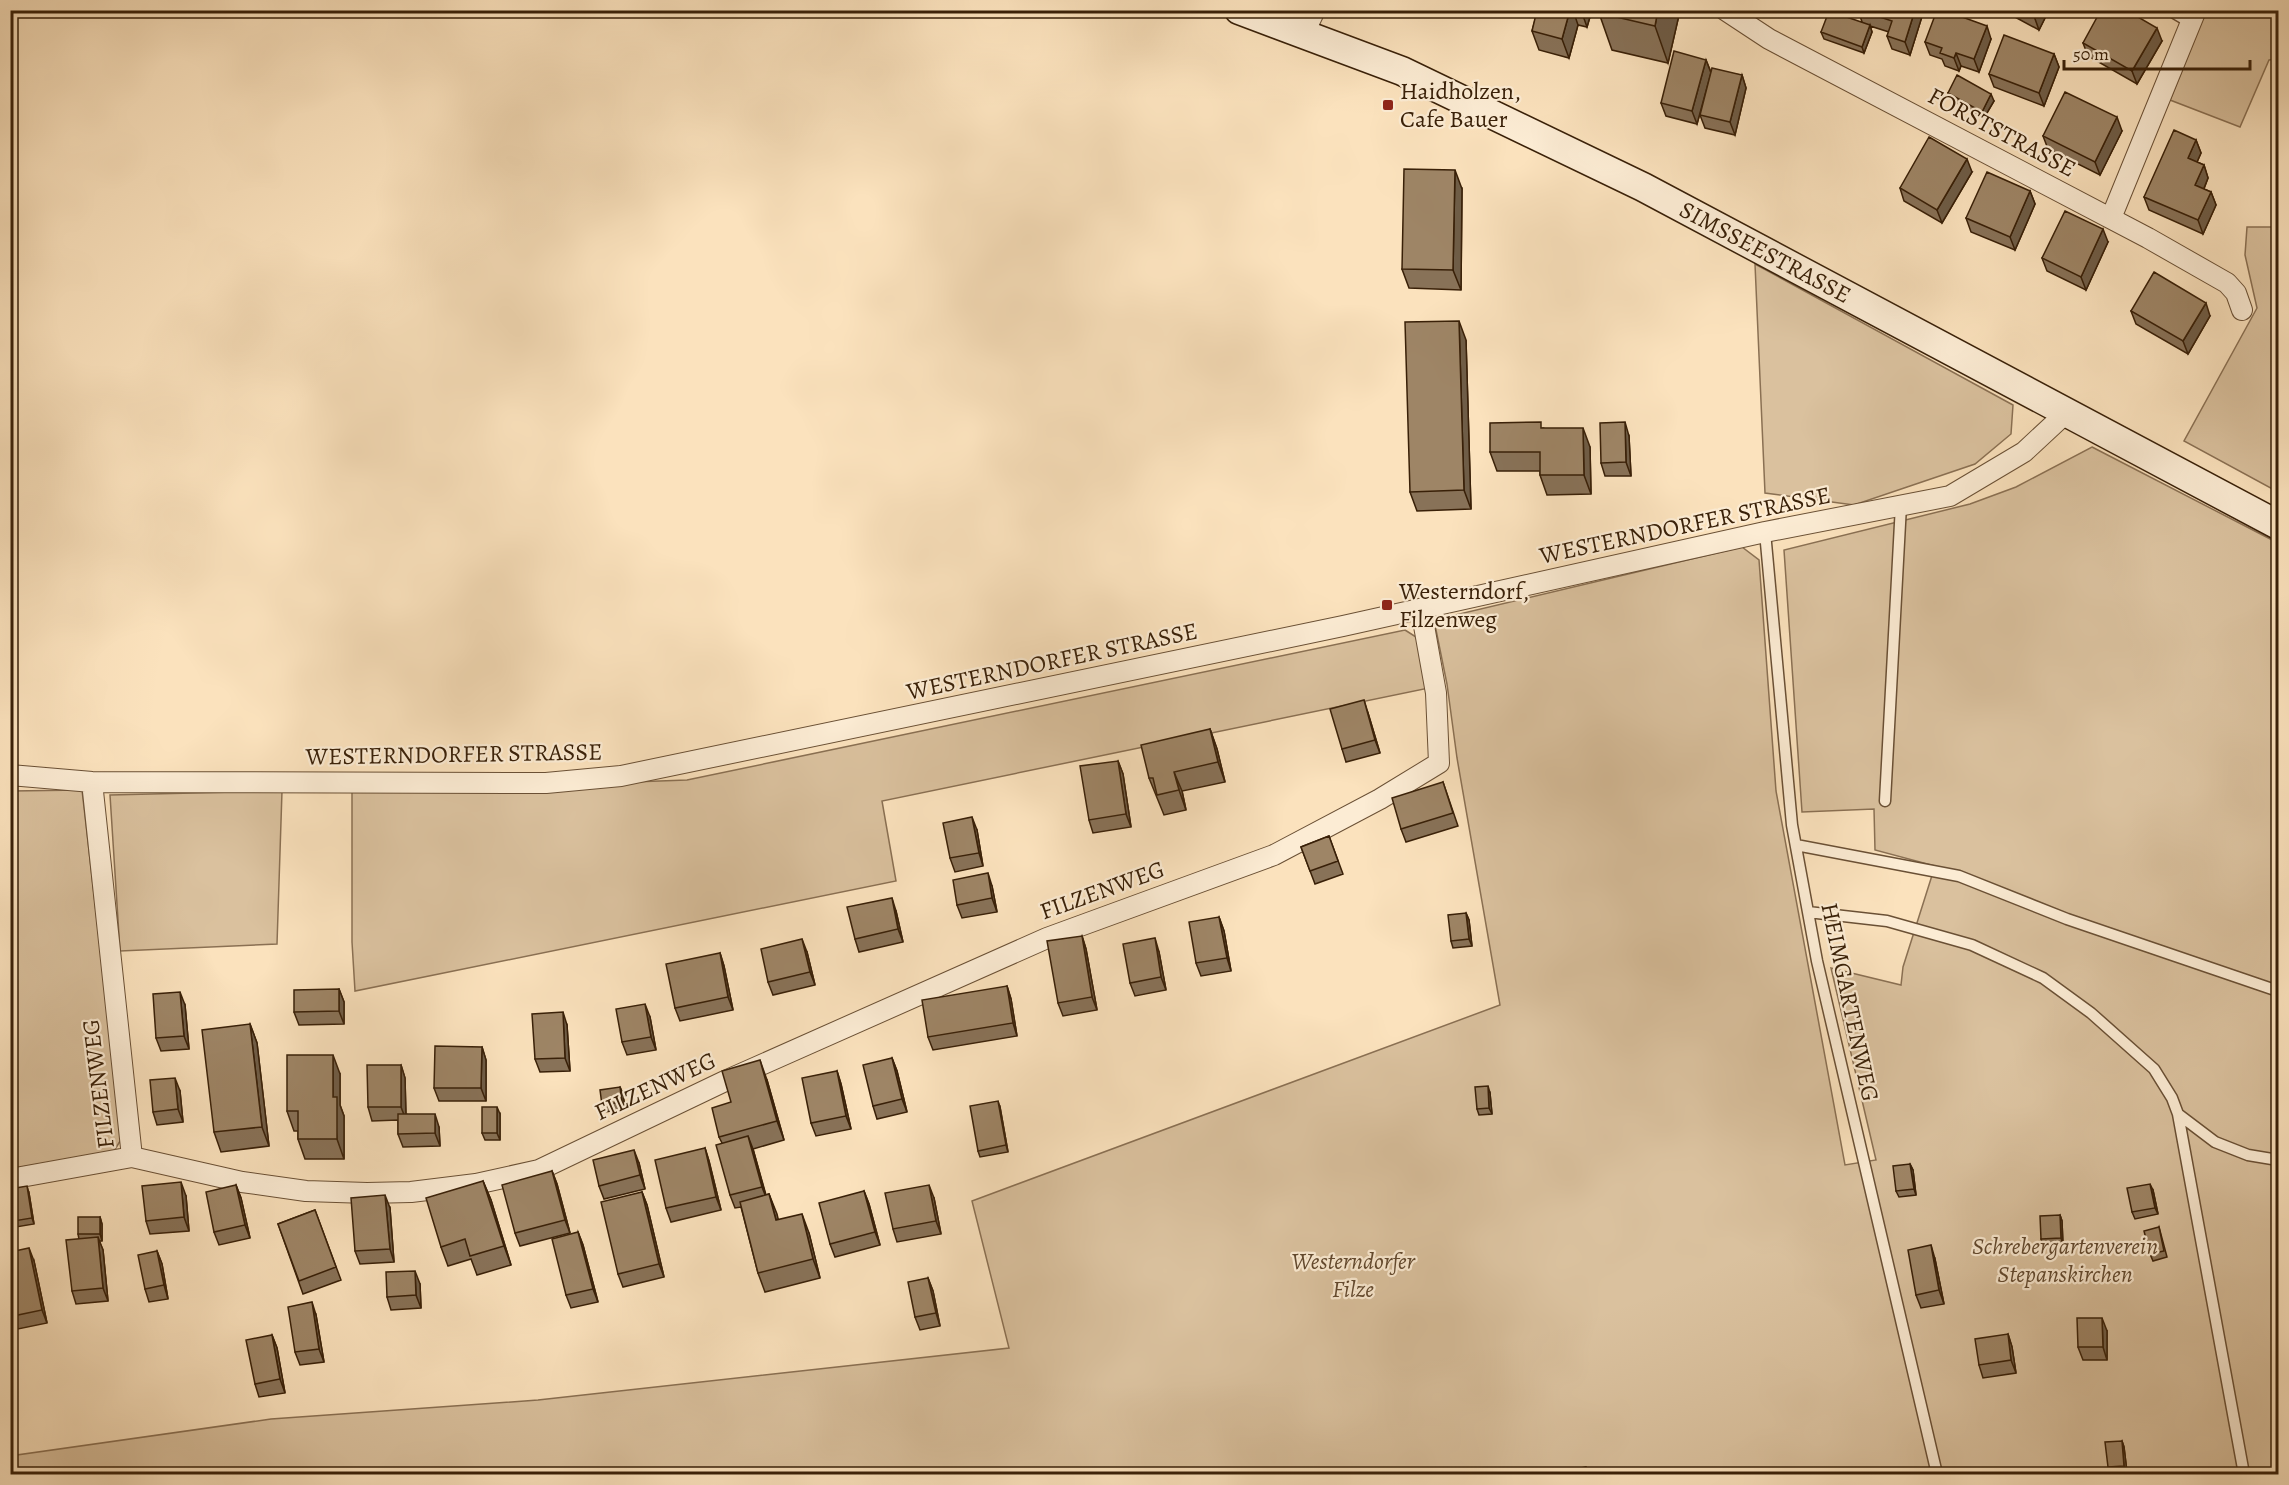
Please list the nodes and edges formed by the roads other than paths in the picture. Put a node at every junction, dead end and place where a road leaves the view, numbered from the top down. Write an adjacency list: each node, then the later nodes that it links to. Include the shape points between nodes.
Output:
1 (1239, 10): 5 (main road, SIMSSEESTRASSE)
2 (1725, 10): 6 (street, FORSTSTRASSE, via 1769,39)
3 (2169, 10): 4 (lane)
4 (2193, 16): 6 (street)
5 (1310, 22): 8 (main road, SIMSSEESTRASSE, via 1643,187)
6 (2111, 218): 7 (street, FORSTSTRASSE, via 2227,284 2236,292)
7 (2242, 310)
8 (2066, 413): 9 (street, WESTERNDORFER STRASSE, via 2024,452 1950,496); 10 (main road, SIMSSEESTRASSE)
9 (1901, 505): 11 (street, WESTERNDORFER STRASSE); 15 (lane)
10 (2278, 525)
11 (1765, 532): 12 (street, WESTERNDORFER STRASSE); 16 (lane, HEIMGARTENWEG)
12 (1421, 609): 14 (street, WESTERNDORFER STRASSE, via 621,776 546,783); 20 (street, FILZENWEG, via 1436,693 1439,763 1380,800 1274,855 1047,938 725,1081 539,1170 476,1184 367,1194 242,1182)
13 (10, 775): 14 (street, WESTERNDORFER STRASSE)
14 (92, 782): 20 (street, FILZENWEG)
15 (1885, 801)
16 (1796, 845): 17 (lane, HEIMGARTENWEG); 18 (lane, via 1959,876 2067,919)
17 (1808, 912): 19 (lane, via 1887,921 1971,945 2043,978 2091,1013 2154,1069); 23 (lane, HEIMGARTENWEG)
18 (2278, 991)
19 (2178, 1113): 21 (lane, via 2215,1142 2247,1155); 24 (lane)
20 (132, 1157): 22 (street)
21 (2278, 1160)
22 (10, 1179)
23 (1937, 1474)
24 (2244, 1474)

